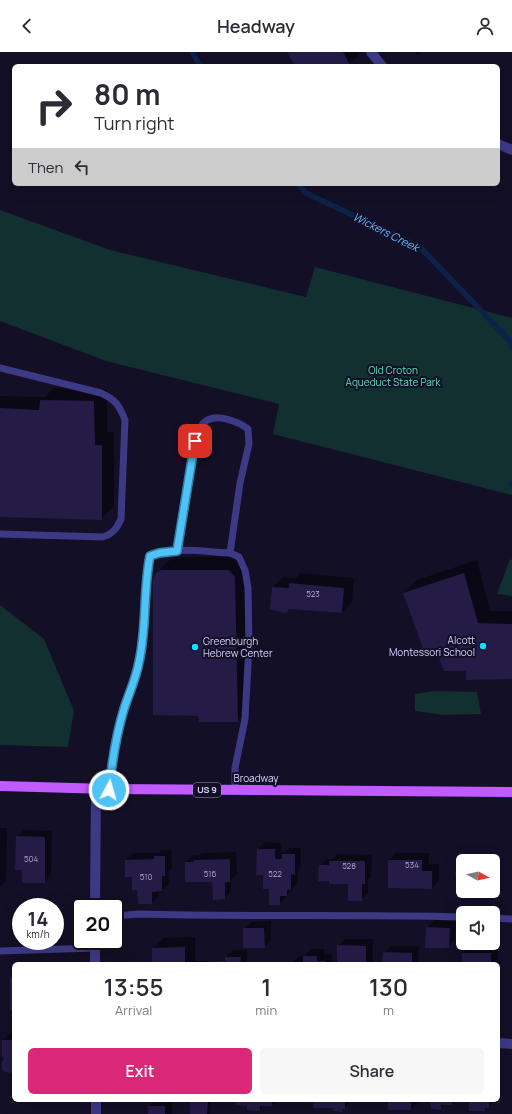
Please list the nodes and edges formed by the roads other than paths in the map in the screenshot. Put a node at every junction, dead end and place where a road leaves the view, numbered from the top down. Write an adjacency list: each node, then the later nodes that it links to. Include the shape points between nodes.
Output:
1 (371, 52): 2 (street)
2 (380, 64)
3 (500, 145): 4 (street)
4 (512, 150)
5 (0, 368): 6 (lane, via 111,397 119,406 125,420 121,519 115,531 103,537)
6 (0, 534)
7 (177, 551): 8 (lane); 8 (lane, via 195,441 200,427 206,420 220,418 240,423 248,429 249,444 240,483); 11 (lane, via 150,556 139,661 117,735)
8 (230, 553): 12 (lane, via 239,558 245,570 249,631 245,719 235,768)
9 (0, 786): 10 (main road, Broadway / US 9)
10 (96, 789): 11 (main road, Broadway / US 9); 14 (street)
11 (109, 790): 12 (main road, Broadway / US 9)
12 (235, 790): 13 (main road, Broadway / US 9)
13 (512, 792)
14 (95, 898)
15 (124, 915): 16 (lane)
16 (456, 917)
17 (500, 918): 18 (lane)
18 (512, 919)
19 (72, 946): 21 (lane)
20 (95, 950): 22 (street)
21 (0, 951)
22 (95, 962)
23 (500, 1043): 24 (street)
24 (512, 1044)
25 (96, 1102): 26 (street)
26 (96, 1114)

